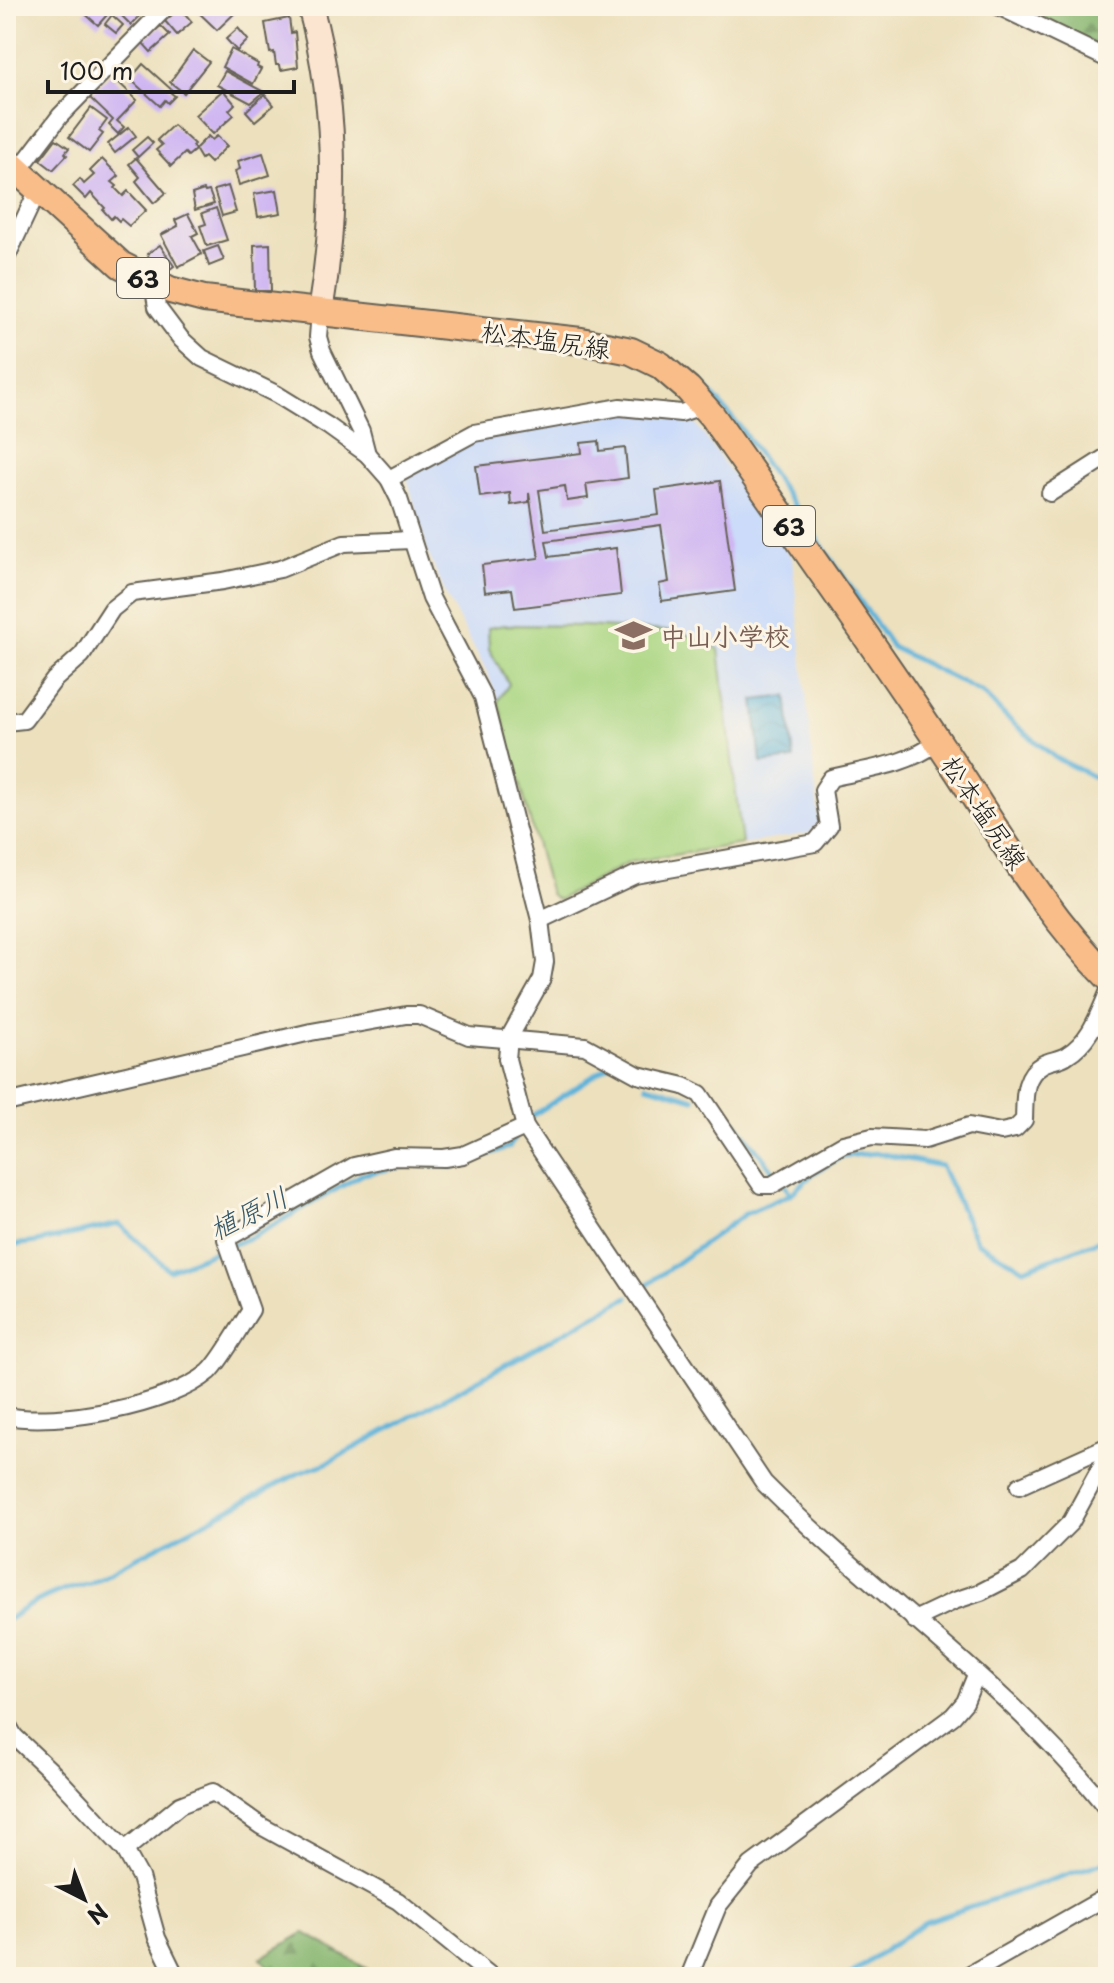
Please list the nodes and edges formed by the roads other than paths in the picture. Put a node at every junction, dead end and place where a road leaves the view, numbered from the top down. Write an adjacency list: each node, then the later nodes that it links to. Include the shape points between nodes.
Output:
1 (167, 6): 5 (street)
2 (310, 6): 9 (main road, via 328,89 333,169)
3 (998, 6): 4 (street)
4 (1108, 59)
5 (12, 165): 6 (main road, 松本塩尻線 / 63)
6 (39, 188): 7 (street); 8 (main road, 松本塩尻線 / 63, via 121,265)
7 (6, 258)
8 (153, 283): 9 (main road, 松本塩尻線 / 63, via 204,299); 11 (street, via 157,307 202,358 276,394)
9 (320, 312): 10 (main road, 松本塩尻線 / 63, via 631,351 660,365); 11 (street, via 322,351)
10 (702, 406): 13 (street, via 681,413 620,407 474,433); 17 (main road, 松本塩尻線 / 63)
11 (367, 454): 13 (street)
12 (1108, 456): 14 (street)
13 (389, 479): 15 (street)
14 (1050, 493)
15 (411, 540): 16 (street, via 344,543 280,569 132,593 112,609 82,655 54,680 24,720); 18 (street, via 431,598 483,697)
16 (6, 722)
17 (938, 742): 18 (street, via 901,761 831,778 823,790 829,826 815,843 635,875); 19 (main road, 松本塩尻線 / 63, via 1047,904)
18 (540, 920): 21 (street, via 542,979)
19 (1108, 977)
20 (1108, 993): 21 (street, via 1089,1035 1067,1056 1033,1071 1024,1120 1015,1129 969,1126 925,1140 872,1137 843,1144 772,1185 761,1185 700,1094 638,1075 585,1046)
21 (509, 1038): 22 (street, via 469,1036 419,1015 406,1015); 23 (street, via 507,1059)
22 (6, 1103)
23 (525, 1127): 24 (street, via 463,1155 394,1157 354,1166 226,1239 251,1310 211,1371 191,1383 139,1405 76,1417); 28 (street, via 764,1483)
24 (6, 1416)
25 (1108, 1446): 27 (street)
26 (1108, 1454): 28 (street, via 1071,1522 1022,1571)
27 (1019, 1486)
28 (914, 1620): 29 (street)
29 (976, 1675): 31 (street, via 1051,1742); 36 (street, via 953,1716 751,1865 718,1906)
30 (6, 1722): 32 (street)
31 (1108, 1810)
32 (125, 1850): 34 (street); 35 (street, via 180,1805 213,1792 261,1826 398,1901)
33 (1108, 1896): 37 (street)
34 (176, 1977)
35 (492, 1977)
36 (689, 1977)
37 (965, 1977)

